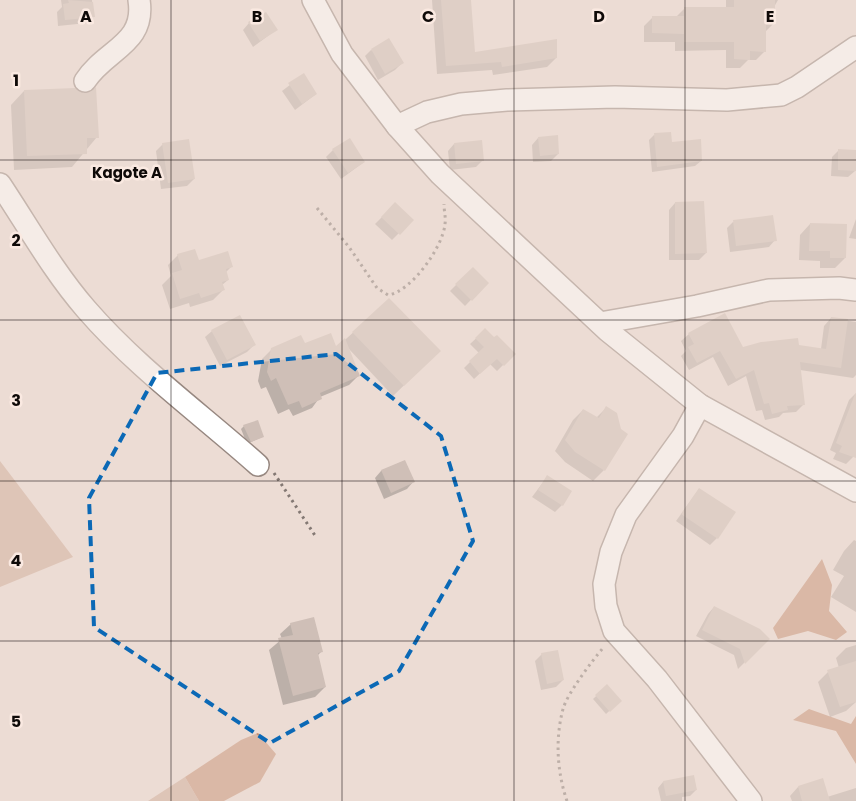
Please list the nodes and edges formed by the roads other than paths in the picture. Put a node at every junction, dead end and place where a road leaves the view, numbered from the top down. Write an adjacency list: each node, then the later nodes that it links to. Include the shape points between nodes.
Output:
1 (139, 0): 4 (street, via 141,14 138,27)
2 (313, 0): 5 (street, via 342,54)
3 (856, 47): 5 (street, via 781,95 727,100 615,97 507,100 435,110)
4 (85, 80)
5 (398, 126): 8 (street, via 440,174)
6 (0, 184): 10 (street, via 86,310 120,345)
7 (856, 290): 8 (street, via 769,290)
8 (600, 323): 9 (street)
9 (700, 405): 11 (street); 12 (street, via 683,436 626,515 611,552 604,584 606,606 614,631 657,679)
10 (258, 465)
11 (856, 491)
12 (751, 801)

